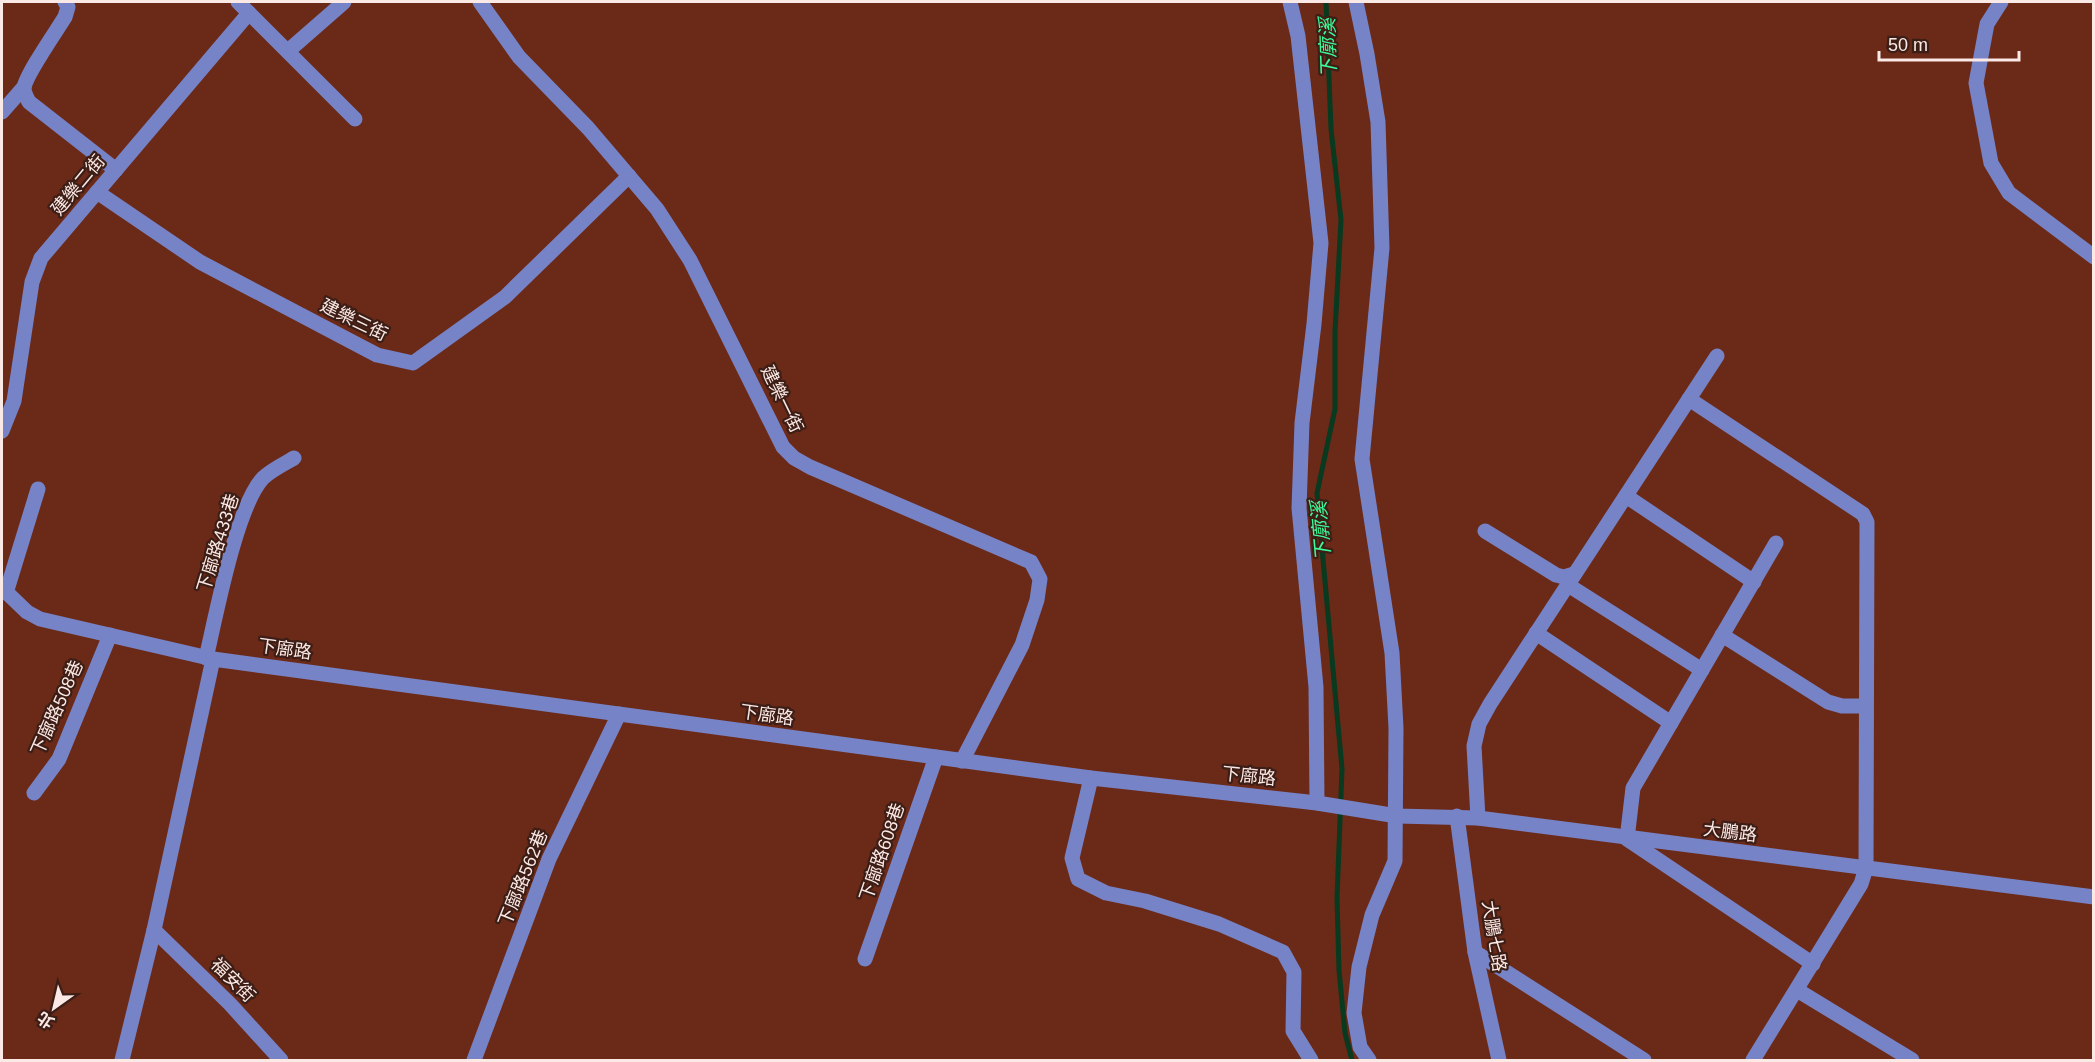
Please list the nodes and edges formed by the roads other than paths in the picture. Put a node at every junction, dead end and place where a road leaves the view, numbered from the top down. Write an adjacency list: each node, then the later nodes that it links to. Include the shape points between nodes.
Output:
1 (65, 2): 10 (street, via 65,17)
2 (238, 2): 8 (street)
3 (344, 2): 9 (street)
4 (480, 2): 14 (street, 建樂一街, via 519,57)
5 (1290, 2): 40 (street, via 1298,36 1321,243 1302,423 1299,508 1316,687)
6 (1356, 2): 42 (street, via 1378,122 1382,248 1362,459 1392,653)
7 (2001, 2): 16 (street, via 1987,24 1976,83 1991,163 2009,193)
8 (249, 13): 9 (street); 13 (street, 建樂二街)
9 (288, 51): 12 (street)
10 (24, 87): 11 (street); 13 (street, via 29,102)
11 (2, 112)
12 (355, 119)
13 (116, 171): 15 (street, 建樂二街)
14 (629, 176): 15 (street, 建樂三街, via 504,297 413,363 377,356 200,262); 37 (street, 建樂一街, via 657,209 690,260 783,447 794,458 1031,562 1040,579 1022,645)
15 (97, 192): 19 (street, 建樂二街, via 41,258 35,271 14,400)
16 (2094, 257)
17 (1717, 356): 18 (street)
18 (1689, 399): 22 (street); 33 (street, via 1863,514 1867,522)
19 (2, 431)
20 (294, 458): 31 (street, 下廍路433巷, via 264,477 244,512)
21 (38, 489): 27 (street)
22 (1626, 496): 25 (street); 26 (street)
23 (1485, 531): 25 (street, via 1556,575)
24 (1776, 543): 26 (street)
25 (1571, 580): 28 (street); 32 (street)
26 (1754, 582): 30 (street)
27 (4, 590): 29 (street, 下廍路, via 27,612 40,618)
28 (1536, 633): 35 (street); 44 (street, via 1479,724 1474,746)
29 (110, 635): 31 (street, 下廍路); 39 (street, 下廍路508巷, via 59,759)
30 (1722, 635): 32 (street); 33 (street, via 1828,702)
31 (209, 658): 34 (street, 下廍路); 48 (street)
32 (1702, 669): 35 (street)
33 (1865, 706): 46 (street)
34 (619, 714): 36 (street, 下廍路); 55 (street, 下廍路562巷, via 549,859)
35 (1671, 723): 45 (street, via 1633,788)
36 (936, 757): 37 (street, 下廍路); 50 (street, 下廍路608巷)
37 (962, 761): 38 (street, 下廍路)
38 (1091, 778): 40 (street, 下廍路); 56 (street, via 1072,858 1078,879 1106,893 1208,920 1282,952 1294,972 1293,1031)
39 (34, 794)
40 (1317, 803): 41 (street, 下廍路)
41 (1361, 809): 42 (street, 大鵬路)
42 (1397, 816): 43 (street, 大鵬路); 57 (street, via 1395,861 1372,915 1359,967 1354,1013 1360,1047)
43 (1457, 816): 44 (street, 大鵬路); 49 (street, 大鵬七路)
44 (1478, 818): 45 (street, 大鵬路)
45 (1627, 839): 46 (street, 大鵬路); 51 (street)
46 (1866, 868): 47 (street, 大鵬路); 51 (street, via 1861,884)
47 (2094, 897)
48 (154, 930): 53 (street); 54 (street, 福安街)
49 (1475, 952): 58 (street, 大鵬七路); 59 (street)
50 (865, 959)
51 (1814, 964): 52 (street)
52 (1797, 990): 60 (street); 61 (street)
53 (122, 1060)
54 (281, 1060)
55 (474, 1060)
56 (1311, 1060)
57 (1369, 1060)
58 (1499, 1060)
59 (1644, 1060)
60 (1753, 1060)
61 (1912, 1060)

